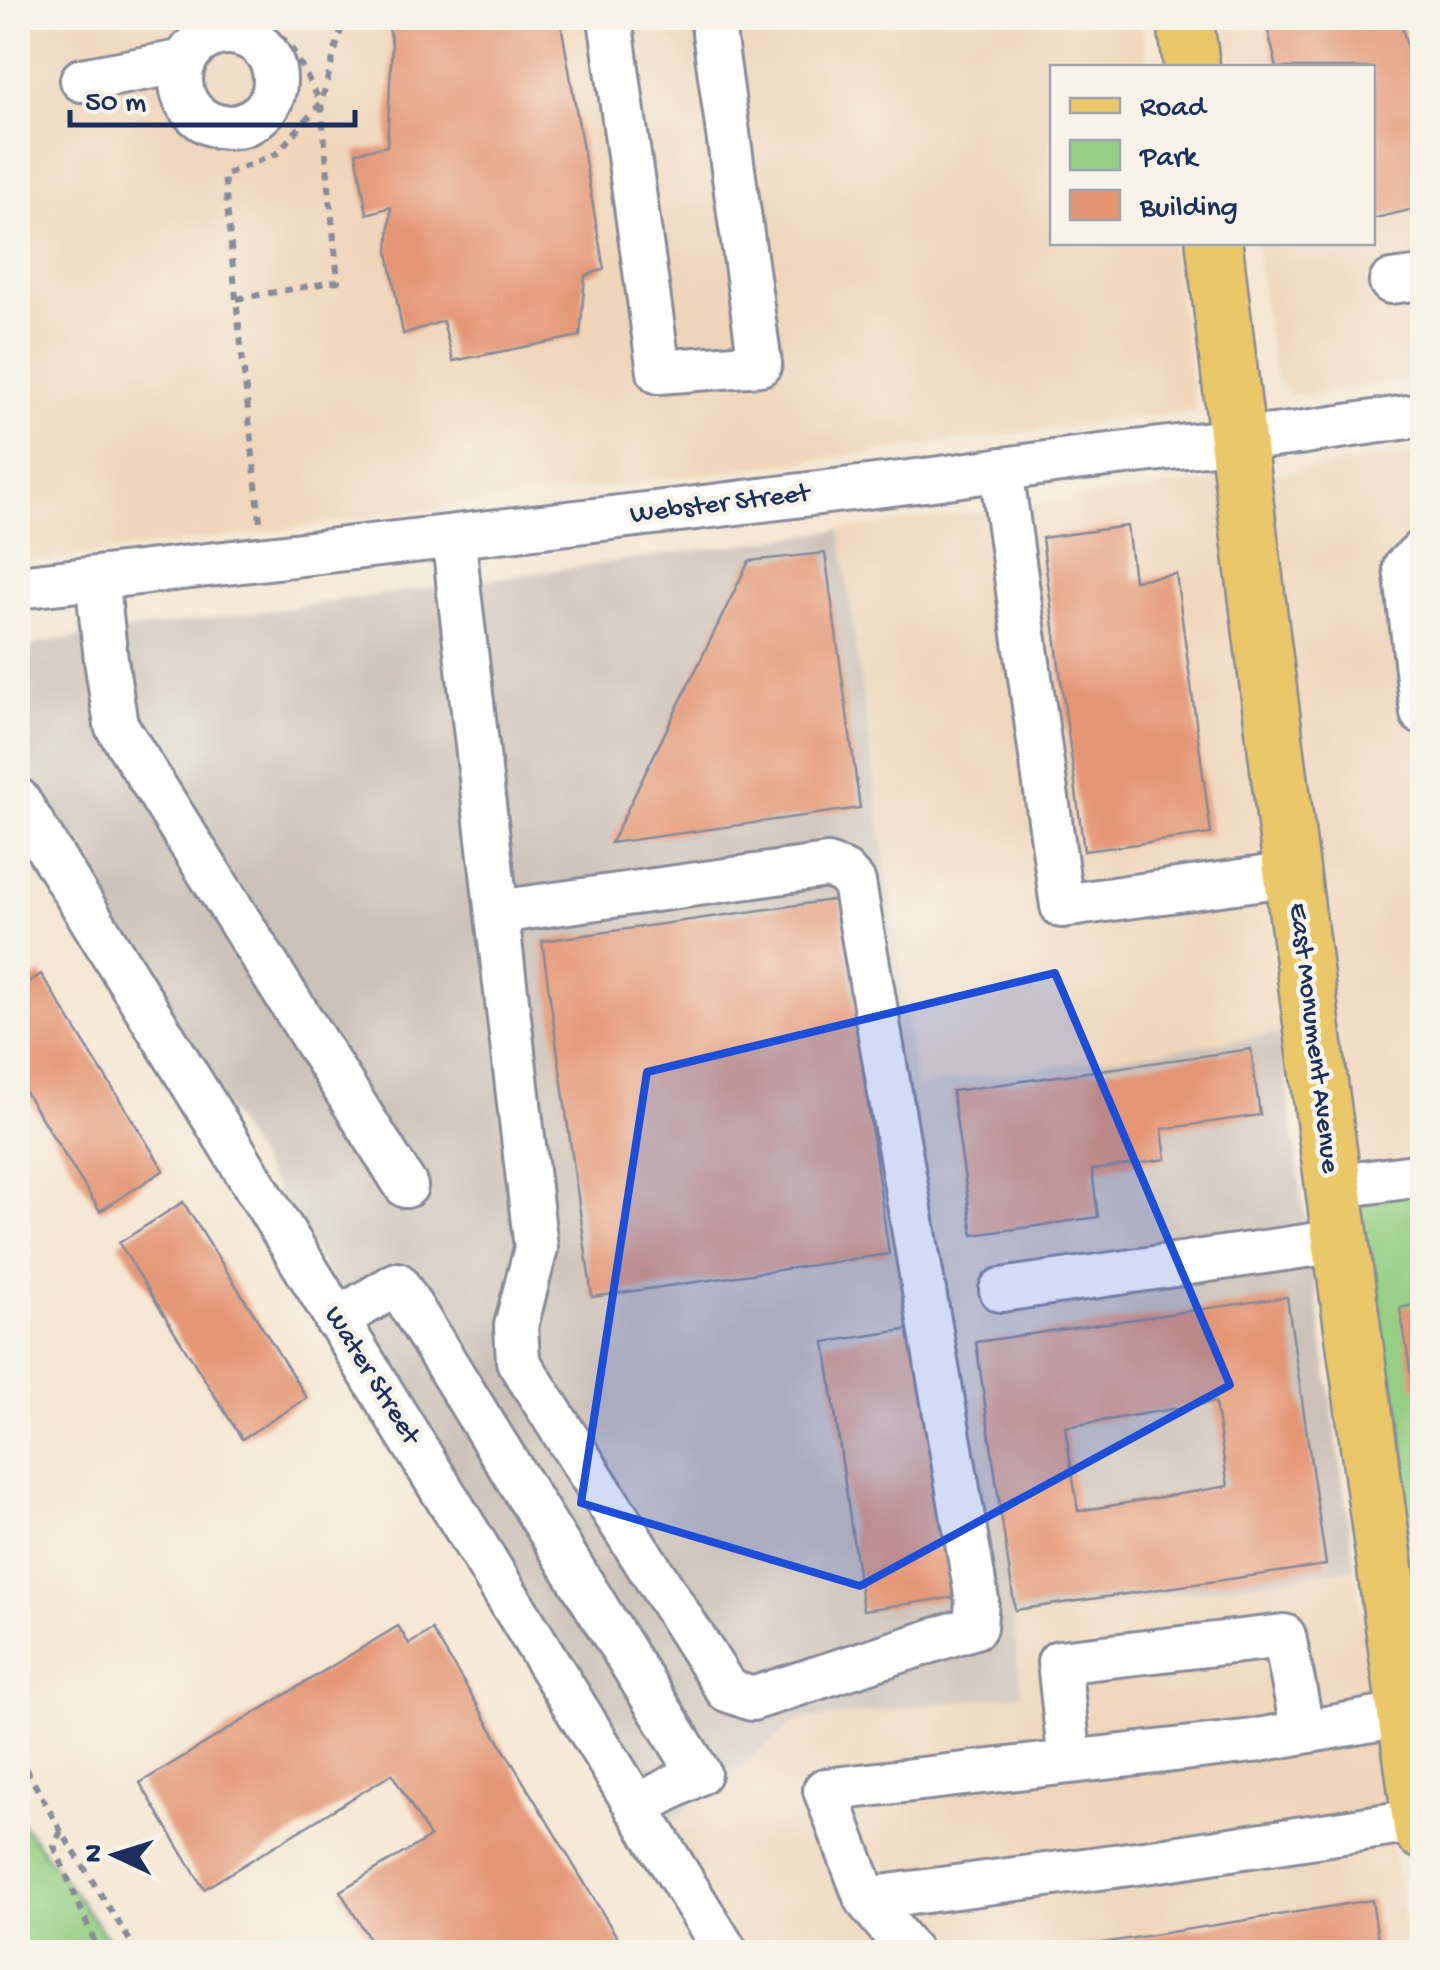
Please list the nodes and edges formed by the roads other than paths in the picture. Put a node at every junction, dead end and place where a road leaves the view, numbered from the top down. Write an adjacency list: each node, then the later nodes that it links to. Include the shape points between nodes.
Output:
1 (610, 18): 2 (street, via 659,372 760,364)
2 (712, 18)
3 (1185, 18): 5 (main road)
4 (191, 42): 6 (street)
5 (1192, 65)
6 (82, 80)
7 (1214, 245): 9 (main road, East Monument Avenue)
8 (1422, 415): 9 (street, Webster Street)
9 (1236, 439): 10 (street, Webster Street); 17 (main road, East Monument Avenue)
10 (1001, 469): 11 (street, Webster Street); 17 (street, via 1062,906)
11 (454, 538): 13 (street, Webster Street); 18 (street)
12 (1422, 550): 15 (street, via 1404,567)
13 (98, 578): 14 (street, Webster Street); 20 (street, via 116,726)
14 (18, 588)
15 (1422, 714)
16 (18, 800): 24 (street, Water Street)
17 (1292, 874): 21 (main road, East Monument Avenue)
18 (497, 912): 18 (street, via 536,1248 516,1326 518,1360 728,1690 752,1699 975,1627 977,1600 854,884 827,866)
19 (1422, 1175): 21 (street)
20 (406, 1186)
21 (1332, 1187): 22 (main road, East Monument Avenue)
22 (1340, 1241): 23 (street); 25 (main road, East Monument Avenue)
23 (1001, 1290)
24 (336, 1320): 28 (street, Water Street); 28 (street, via 397,1284 700,1773)
25 (1406, 1714): 26 (street); 29 (main road, East Monument Avenue)
26 (1303, 1732): 27 (street); 27 (street, via 1284,1636 1059,1662)
27 (1070, 1762): 30 (street, via 825,1790)
28 (636, 1807): 31 (street, Water Street)
29 (1422, 1826): 30 (street)
30 (866, 1899): 32 (street)
31 (726, 1952)
32 (910, 1952)

